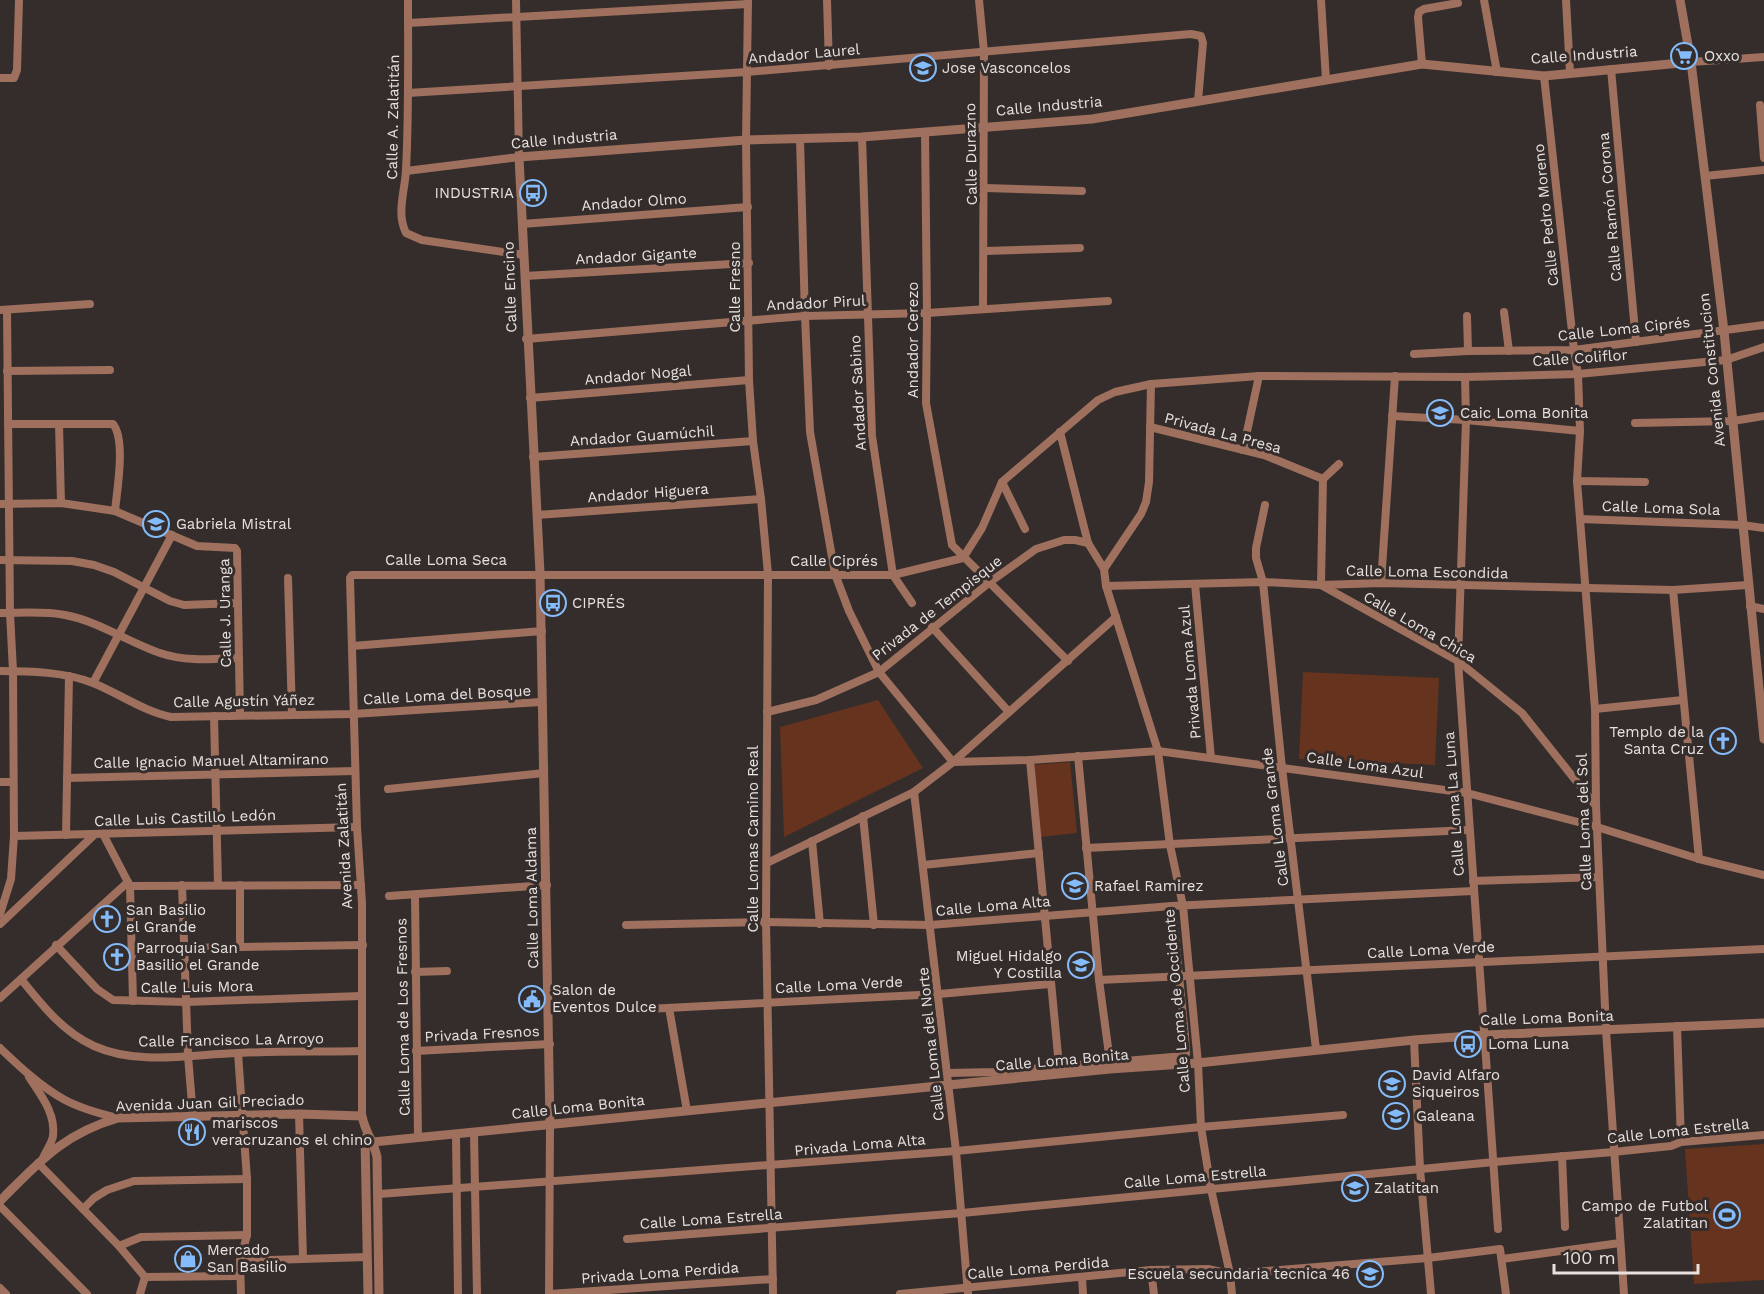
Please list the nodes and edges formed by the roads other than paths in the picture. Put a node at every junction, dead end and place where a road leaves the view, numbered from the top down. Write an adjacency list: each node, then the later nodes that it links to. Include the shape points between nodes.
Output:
1 (19, 0): 24 (street, via 17,70 14,78)
2 (408, 0): 13 (street, Calle A. Zalatitán)
3 (516, 0): 12 (street, Calle Encino)
4 (827, 0): 18 (street)
5 (979, 0): 14 (street, Calle Durazno)
6 (1321, 0): 25 (street)
7 (1484, 0): 21 (street)
8 (1566, 0): 22 (street)
9 (1680, 0): 16 (street, Avenida Constitucion)
10 (748, 2): 12 (street); 20 (street, Calle Fresno)
11 (1458, 3): 17 (street, via 1419,12)
12 (517, 18): 13 (street); 26 (street, Calle Encino)
13 (408, 23): 27 (street, Calle A. Zalatitán)
14 (984, 52): 18 (street, Andador Laurel); 28 (street, Andador Laurel, via 1201,36); 30 (street, Calle Durazno)
15 (1764, 57): 16 (street)
16 (1691, 62): 19 (street, Calle Industria); 39 (street, Avenida Constitucion)
17 (1422, 64): 21 (street, Calle Industria); 25 (street, Calle Industria)
18 (829, 66): 20 (street, Andador Laurel)
19 (1611, 69): 22 (street, Calle Industria); 62 (street, Calle Ramón Corona)
20 (747, 72): 26 (street, Andador Laurel); 34 (street, Calle Fresno)
21 (1497, 72): 23 (street, Calle Industria)
22 (1570, 74): 23 (street, Calle Industria)
23 (1544, 76): 64 (street, Calle Pedro Moreno)
24 (0, 78)
25 (1326, 80): 28 (street, Calle Industria)
26 (518, 85): 27 (street, Andador Laurel); 35 (street, Calle Encino)
27 (408, 93): 38 (street, Calle A. Zalatitán)
28 (1198, 101): 30 (street, Calle Industria, via 1092,119)
29 (1760, 105): 36 (street)
30 (983, 127): 31 (street, Calle Industria); 40 (street, Calle Durazno)
31 (925, 132): 32 (street, Calle Industria); 54 (street, Andador Cerezo)
32 (862, 137): 33 (street, Calle Industria); 55 (street, Andador Sabino)
33 (800, 139): 34 (street, Calle Industria); 56 (street)
34 (746, 140): 35 (street, Calle Industria); 42 (street, Calle Fresno)
35 (519, 157): 38 (street, Calle Industria); 43 (street, Calle Encino)
36 (1764, 158)
37 (1764, 170): 39 (street)
38 (406, 171): 46 (street, Calle A. Zalatitán, via 401,216 406,233 422,240)
39 (1705, 176): 60 (street, Avenida Constitucion)
40 (985, 188): 41 (street); 45 (street, Calle Durazno)
41 (1082, 191)
42 (748, 207): 43 (street, Andador Olmo); 47 (street, Calle Fresno)
43 (522, 224): 46 (street, Calle Encino)
44 (1080, 248): 45 (street)
45 (985, 252): 51 (street, Calle Durazno)
46 (524, 255): 48 (street, Calle Encino)
47 (749, 263): 48 (street, Andador Gigante); 58 (street, Calle Fresno)
48 (525, 276): 61 (street, Calle Encino)
49 (1108, 301): 51 (street, Andador Pirul)
50 (90, 304): 52 (street)
51 (983, 309): 54 (street, Andador Pirul)
52 (3, 310): 70 (street)
53 (1504, 312): 66 (street)
54 (927, 313): 55 (street, Andador Pirul); 109 (street, Andador Cerezo, via 926,403 952,545)
55 (867, 314): 56 (street, Andador Pirul); 117 (street, Andador Sabino, via 872,436)
56 (805, 316): 58 (street, Andador Pirul); 115 (street, via 810,432)
57 (1467, 316): 65 (street)
58 (748, 321): 61 (street, Andador Pirul); 75 (street, Calle Fresno)
59 (1764, 325): 60 (street, Calle Loma Ciprés)
60 (1724, 331): 62 (street, Calle Loma Ciprés); 68 (street, Avenida Constitucion)
61 (526, 339): 77 (street, Calle Encino)
62 (1636, 342): 64 (street, Calle Loma Ciprés)
63 (1764, 347): 68 (street, Calle Coliflor)
64 (1574, 350): 66 (street, Calle Loma Ciprés); 71 (street, Calle Loma del Sol)
65 (1468, 351): 66 (street, Calle Loma Ciprés); 67 (street, Calle Loma Ciprés)
66 (1509, 351)
67 (1414, 354)
68 (1726, 360): 71 (street, Calle Coliflor); 81 (street, Avenida Constitucion)
69 (110, 369): 70 (street)
70 (7, 371): 83 (street)
71 (1578, 374): 74 (street, Calle Coliflor); 86 (street, Calle Loma del Sol)
72 (1259, 376): 73 (street); 76 (street); 90 (street)
73 (1395, 376): 74 (street, Calle Coliflor); 78 (street)
74 (1465, 377): 80 (street, Calle Loma La Luna)
75 (749, 380): 77 (street, Andador Nogal); 88 (street, Calle Fresno)
76 (1151, 384): 85 (street); 87 (street, via 1098,400)
77 (530, 398): 91 (street, Calle Encino)
78 (1392, 416): 80 (street); 121 (street)
79 (1764, 417): 81 (street)
80 (1466, 420): 86 (street); 124 (street, Calle Loma La Luna)
81 (1733, 421): 82 (street); 104 (street, Avenida Constitucion)
82 (1635, 423)
83 (8, 424): 84 (street); 89 (street)
84 (59, 424): 98 (street); 101 (street, via 113,424 118,429)
85 (1150, 427): 90 (street, Privada La Presa); 112 (street, via 1146,502)
86 (1580, 431): 94 (street, Calle Loma del Sol)
87 (1060, 432): 95 (street); 108 (street, Calle Loma de Occidente)
88 (753, 441): 91 (street, Andador Guamúchil); 97 (street, Calle Fresno)
89 (4, 446): 99 (street)
90 (1243, 450): 93 (street, Privada La Presa)
91 (533, 457): 102 (street, Calle Encino)
92 (1339, 464): 93 (street)
93 (1323, 479): 123 (street)
94 (1577, 481): 96 (street); 103 (street, Calle Loma del Sol)
95 (1002, 482): 105 (street); 109 (street, via 982,528)
96 (1645, 482)
97 (761, 498): 102 (street, Andador Higuera); 114 (street, Calle Fresno)
98 (61, 503): 99 (street); 101 (street)
99 (4, 504): 111 (street)
100 (1265, 505): 120 (street, Calle Loma Grande, via 1256,548)
101 (115, 511): 107 (street)
102 (537, 515): 113 (street, Calle Encino)
103 (1580, 519): 104 (street, Calle Loma Sola); 128 (street, Calle Loma del Sol)
104 (1742, 525): 106 (street, Calle Loma Sola); 125 (street, Avenida Constitucion)
105 (1025, 528)
106 (1764, 528)
107 (172, 535): 126 (street); 130 (street, Calle J. Uranga, via 197,546 235,548)
108 (1088, 543): 112 (street, Calle Loma de Occidente); 119 (street, Privada de Tempisque, via 1064,540 1036,549)
109 (963, 558): 117 (street, Calle Ciprés); 119 (street)
110 (0, 560): 111 (street)
111 (9, 560): 126 (street, via 94,565); 135 (street)
112 (1104, 569): 127 (street, Calle Loma de Occidente)
113 (540, 573): 114 (street, Calle Ciprés); 116 (street, Calle Loma Seca); 138 (street, Calle Loma Aldama)
114 (768, 574): 115 (street, Calle Ciprés); 152 (street, Calle Lomas Camino Real)
115 (835, 574): 117 (street, Calle Ciprés); 146 (street)
116 (352, 575): 140 (street, Avenida Zalatitán)
117 (892, 575): 131 (street)
118 (288, 578): 155 (street)
119 (990, 582): 137 (street, Privada de Tempisque); 142 (street)
120 (1263, 582): 122 (street, Calle Loma Escondida); 123 (street, Calle Loma Escondida); 165 (street, Calle Loma Grande)
121 (1381, 583): 123 (street, Calle Loma Escondida); 124 (street, Calle Loma Escondida)
122 (1195, 584): 127 (street, Calle Loma Escondida); 162 (street, Privada Loma Azul)
123 (1321, 585): 143 (street, Calle Loma Chica)
124 (1462, 585): 128 (street, Calle Loma Escondida); 143 (street, Calle Loma La Luna)
125 (1748, 585): 129 (street, Calle Loma Escondida); 132 (street, Avenida Constitucion)
126 (145, 586): 130 (street, via 184,605); 139 (street)
127 (1106, 586): 136 (street, Calle Loma de Occidente)
128 (1586, 588): 129 (street, Calle Loma Escondida); 151 (street, Calle Loma del Sol)
129 (1673, 590): 149 (street)
130 (238, 603): 141 (street, Calle J. Uranga)
131 (912, 603)
132 (1750, 606): 133 (street); 154 (street, Avenida Constitucion)
133 (1764, 609)
134 (0, 613): 135 (street)
135 (10, 613): 139 (street, via 65,615); 145 (street)
136 (1116, 617): 142 (street); 160 (street, Calle Loma de Occidente)
137 (932, 627): 146 (street, Privada de Tempisque); 153 (street)
138 (542, 631): 140 (street); 150 (street, Calle Loma Aldama)
139 (119, 634): 141 (street, via 179,658); 148 (street)
140 (352, 646): 156 (street, Avenida Zalatitán)
141 (239, 658): 157 (street, Calle J. Uranga)
142 (1068, 661): 153 (street)
143 (1458, 661): 174 (street, Calle Loma La Luna); 175 (street, Calle Loma Chica, via 1522,713)
144 (0, 671): 145 (street, Calle Agustín Yáñez)
145 (13, 671): 147 (street, Calle Agustín Yáñez); 171 (street)
146 (879, 672): 152 (street, Privada de Tempisque, via 816,700); 164 (street)
147 (69, 676): 148 (street, Calle Agustín Yáñez); 169 (street)
148 (93, 683): 158 (street, Calle Agustín Yáñez, via 154,713 171,717)
149 (1683, 700): 151 (street); 189 (street)
150 (541, 702): 156 (street, Calle Loma del Bosque); 167 (street, Calle Loma Aldama)
151 (1594, 709): 175 (street, Calle Loma del Sol)
152 (767, 712): 190 (street, Calle Lomas Camino Real)
153 (1009, 712): 164 (street)
154 (1763, 712): 159 (street, Avenida Constitucion)
155 (292, 714): 156 (street, Calle Agustín Yáñez); 157 (street, Calle Agustín Yáñez)
156 (354, 714): 166 (street, Avenida Zalatitán)
157 (240, 715): 158 (street, Calle Agustín Yáñez)
158 (214, 716): 168 (street)
159 (1764, 739)
160 (1158, 751): 161 (street, Calle Loma Azul); 162 (street, Calle Loma Azul); 186 (street, Calle Loma de Occidente)
161 (1078, 756): 163 (street, Calle Loma Azul); 187 (street)
162 (1211, 758): 165 (street, Calle Loma Azul)
163 (1029, 760): 164 (street, Calle Loma Azul); 188 (street)
164 (953, 762): 173 (street)
165 (1282, 768): 174 (street, Calle Loma Azul); 184 (street, Calle Loma Grande)
166 (355, 771): 168 (street, Calle Ignacio Manuel Altamirano); 177 (street, Avenida Zalatitán)
167 (544, 773): 172 (street); 200 (street, Calle Loma Aldama)
168 (215, 774): 169 (street, Calle Ignacio Manuel Altamirano); 180 (street)
169 (67, 778): 182 (street)
170 (0, 782): 171 (street)
171 (13, 782): 183 (street)
172 (388, 789)
173 (914, 792): 176 (street); 191 (street, Calle Loma del Norte)
174 (1467, 793): 178 (street, Calle Loma Azul); 179 (street, Calle Loma La Luna)
175 (1596, 806): 178 (street, Calle Loma del Sol)
176 (863, 816): 185 (street); 214 (street)
177 (357, 827): 180 (street, Calle Luis Castillo Ledón); 199 (street, Avenida Zalatitán)
178 (1597, 827): 189 (street, Calle Loma Azul); 193 (street, Calle Loma del Sol)
179 (1469, 830): 184 (street); 194 (street, Calle Loma La Luna)
180 (216, 831): 181 (street, Calle Luis Castillo Ledón); 197 (street)
181 (98, 834): 182 (street, Calle Luis Castillo Ledón); 195 (street); 211 (street)
182 (66, 835): 183 (street, Calle Luis Castillo Ledón)
183 (14, 836): 208 (street, via 11,879)
184 (1291, 839): 186 (street); 204 (street, Calle Loma Grande)
185 (812, 841): 190 (street); 212 (street)
186 (1170, 844): 187 (street); 206 (street, Calle Loma de Occidente)
187 (1086, 848): 207 (street)
188 (1039, 853): 191 (street); 209 (street)
189 (1699, 859): 192 (street, Calle Loma Azul)
190 (767, 863): 210 (street, Calle Lomas Camino Real)
191 (923, 865): 215 (street, Calle Loma del Norte)
192 (1764, 875)
193 (1599, 877): 194 (street); 221 (street, Calle Loma del Sol)
194 (1473, 881): 201 (street, Calle Loma La Luna)
195 (129, 884): 196 (street); 216 (street); 234 (street)
196 (182, 885): 197 (street); 219 (street)
197 (218, 885): 198 (street)
198 (240, 885): 199 (street); 217 (street)
199 (361, 885): 218 (street, Avenida Zalatitán)
200 (547, 885): 203 (street); 244 (street, Calle Loma Aldama)
201 (1473, 891): 204 (street, Calle Loma Alta); 222 (street, Calle Loma La Luna)
202 (389, 896): 203 (street)
203 (415, 896): 225 (street, Calle Loma de Los Fresnos)
204 (1298, 899): 206 (street, Calle Loma Alta); 223 (street, Calle Loma Grande)
205 (1172, 906): 206 (street, Calle Loma Alta); 207 (street, Calle Loma Alta); 227 (street)
206 (1183, 906): 226 (street, Calle Loma de Occidente)
207 (1093, 911): 209 (street, Calle Loma Alta); 229 (street)
208 (0, 914)
209 (1045, 916): 215 (street, Calle Loma Alta); 230 (street)
210 (766, 922): 212 (street, Calle Loma Alta); 213 (street); 236 (street, Calle Lomas Camino Real)
211 (0, 924)
212 (820, 924): 214 (street, Calle Loma Alta)
213 (626, 925)
214 (874, 925): 215 (street, Calle Loma Alta)
215 (930, 925): 231 (street, Calle Loma del Norte)
216 (56, 945): 228 (street); 234 (street, Calle Luis Mora, via 113,1000)
217 (240, 945): 218 (street); 219 (street)
218 (363, 945): 232 (street, Avenida Zalatitán)
219 (184, 948): 235 (street)
220 (1764, 949): 221 (street, Calle Loma Verde)
221 (1603, 957): 222 (street, Calle Loma Verde); 241 (street, Calle Loma del Sol)
222 (1479, 962): 223 (street, Calle Loma Verde); 242 (street, Calle Loma La Luna)
223 (1307, 970): 226 (street, Calle Loma Verde); 246 (street, Calle Loma Grande)
224 (447, 971): 225 (street)
225 (415, 972): 248 (street, Calle Loma de Los Fresnos)
226 (1190, 975): 227 (street, Calle Loma Verde); 252 (street, Calle Loma de Occidente)
227 (1178, 976): 229 (street, Calle Loma Verde); 251 (street, via 1186,1054)
228 (21, 979): 233 (street); 250 (street, Calle Francisco La Arroyo, via 52,1016 93,1046 134,1057)
229 (1099, 980): 251 (street)
230 (1050, 984): 231 (street, Calle Loma Verde); 253 (street)
231 (939, 994): 236 (street, Calle Loma Verde); 254 (street, Calle Loma del Norte)
232 (361, 996): 235 (street, Calle Luis Mora); 247 (street, Avenida Zalatitán)
233 (0, 998)
234 (133, 1001): 235 (street, Calle Luis Mora)
235 (186, 1002): 250 (street)
236 (768, 1002): 237 (street, Calle Loma Verde); 257 (street, Calle Lomas Camino Real)
237 (669, 1008): 238 (street, Calle Loma Verde); 258 (street)
238 (628, 1010)
239 (1764, 1023): 240 (street, Calle Loma Bonita)
240 (1677, 1026): 241 (street, Calle Loma Bonita); 272 (street)
241 (1606, 1030): 242 (street, Calle Loma Bonita); 274 (street, Calle Loma del Sol)
242 (1485, 1035): 243 (street, Calle Loma Bonita); 277 (street, Calle Loma La Luna)
243 (1414, 1040): 246 (street, Calle Loma Bonita); 279 (street)
244 (550, 1044): 248 (street, Privada Fresnos); 265 (street, Calle Loma Aldama)
245 (0, 1048): 255 (street)
246 (1316, 1049): 252 (street, Calle Loma Bonita)
247 (362, 1051): 249 (street, Calle Francisco La Arroyo); 263 (street, Avenida Zalatitán)
248 (416, 1051): 270 (street, Calle Loma de Los Fresnos)
249 (238, 1053): 250 (street, Calle Francisco La Arroyo); 262 (street)
250 (188, 1056): 261 (street)
251 (1110, 1062): 253 (street)
252 (1198, 1063): 256 (street, Calle Loma Bonita); 266 (street, Calle Loma de Occidente)
253 (1059, 1066): 254 (street)
254 (948, 1073): 256 (street, Calle Loma del Norte)
255 (27, 1074): 264 (street, via 65,1100); 276 (street, via 52,1121 53,1137)
256 (949, 1086): 257 (street, Calle Loma Bonita); 273 (street, Calle Loma del Norte)
257 (768, 1104): 258 (street, Calle Loma Bonita); 278 (street, Calle Lomas Camino Real)
258 (687, 1112): 265 (street, Calle Loma Bonita)
259 (299, 1114): 262 (street, Avenida Juan Gil Preciado); 263 (street, Avenida Juan Gil Preciado); 299 (street)
260 (1343, 1115): 266 (street, Privada Loma Alta)
261 (193, 1116): 262 (street, Avenida Juan Gil Preciado); 264 (street, Avenida Juan Gil Preciado)
262 (242, 1116): 280 (street)
263 (362, 1116): 271 (street)
264 (118, 1118): 276 (street, Avenida Juan Gil Preciado, via 78,1132)
265 (550, 1125): 267 (street, Calle Loma Bonita); 281 (street, Calle Loma Aldama)
266 (1201, 1127): 273 (street, Privada Loma Alta); 284 (street, Calle Loma de Occidente)
267 (474, 1133): 268 (street, Calle Loma Bonita); 282 (street)
268 (456, 1135): 270 (street, Calle Loma Bonita); 283 (street)
269 (1764, 1136): 272 (street, Calle Loma Estrella)
270 (417, 1138): 271 (street, Calle Loma Bonita)
271 (368, 1142): 285 (street, via 377,1157); 297 (street)
272 (1681, 1142): 274 (street, Calle Loma Estrella)
273 (956, 1151): 278 (street, Privada Loma Alta); 289 (street, Calle Loma del Norte)
274 (1613, 1152): 275 (street, Calle Loma Estrella); 295 (street, Calle Loma del Sol)
275 (1562, 1156): 277 (street, Calle Loma Estrella); 290 (street)
276 (40, 1161): 286 (street, Avenida Juan Gil Preciado); 288 (street)
277 (1494, 1162): 279 (street, Calle Loma Estrella); 292 (street, Calle Loma La Luna)
278 (770, 1166): 281 (street, Privada Loma Alta); 291 (street, Calle Lomas Camino Real)
279 (1420, 1169): 284 (street, Calle Loma Estrella); 298 (street)
280 (247, 1179): 288 (street, via 134,1181 107,1190); 293 (street)
281 (549, 1180): 282 (street, Privada Loma Alta); 319 (street, Calle Loma Aldama)
282 (475, 1187): 283 (street, Privada Loma Alta); 318 (street)
283 (457, 1188): 285 (street, Privada Loma Alta); 317 (street)
284 (1211, 1189): 289 (street, Calle Loma Estrella); 303 (street, Calle Loma de Occidente)
285 (379, 1194): 316 (street)
286 (0, 1201)
287 (0, 1206): 312 (street)
288 (83, 1209): 296 (street)
289 (962, 1213): 291 (street, Calle Loma Estrella); 310 (street, Calle Loma del Norte)
290 (1565, 1227)
291 (772, 1228): 294 (street, Calle Loma Estrella); 307 (street, Calle Lomas Camino Real)
292 (1498, 1229)
293 (247, 1235): 296 (street, via 141,1237); 301 (street)
294 (627, 1239)
295 (1620, 1243): 300 (street); 328 (street, Calle Loma del Sol)
296 (119, 1246): 305 (street)
297 (367, 1257): 299 (street); 315 (street)
298 (1428, 1257): 300 (street, Calle Loma Perdida, via 1500,1249); 303 (street, Calle Loma Perdida); 326 (street)
299 (303, 1259): 301 (street)
300 (1502, 1259): 327 (street)
301 (240, 1261): 304 (street)
302 (1151, 1270): 303 (street, Calle Loma Perdida, via 1208,1269); 306 (street, Calle Loma Perdida); 324 (street)
303 (1230, 1274): 325 (street, Calle Loma de Occidente)
304 (240, 1276): 305 (street); 314 (street)
305 (145, 1277): 313 (street)
306 (1082, 1278): 308 (street, Calle Loma Perdida); 323 (street)
307 (773, 1279): 319 (street, Privada Loma Perdida); 320 (street, Calle Lomas Camino Real)
308 (1014, 1283): 310 (street, Calle Loma Perdida); 322 (street)
309 (0, 1288): 311 (street)
310 (968, 1291): 321 (street, Calle Loma Perdida)
311 (6, 1294)
312 (87, 1294)
313 (140, 1294)
314 (241, 1294)
315 (368, 1294)
316 (380, 1294)
317 (458, 1294)
318 (477, 1294)
319 (549, 1294)
320 (773, 1294)
321 (900, 1294)
322 (1015, 1294)
323 (1083, 1294)
324 (1154, 1294)
325 (1232, 1294)
326 (1431, 1294)
327 (1506, 1294)
328 (1624, 1294)

